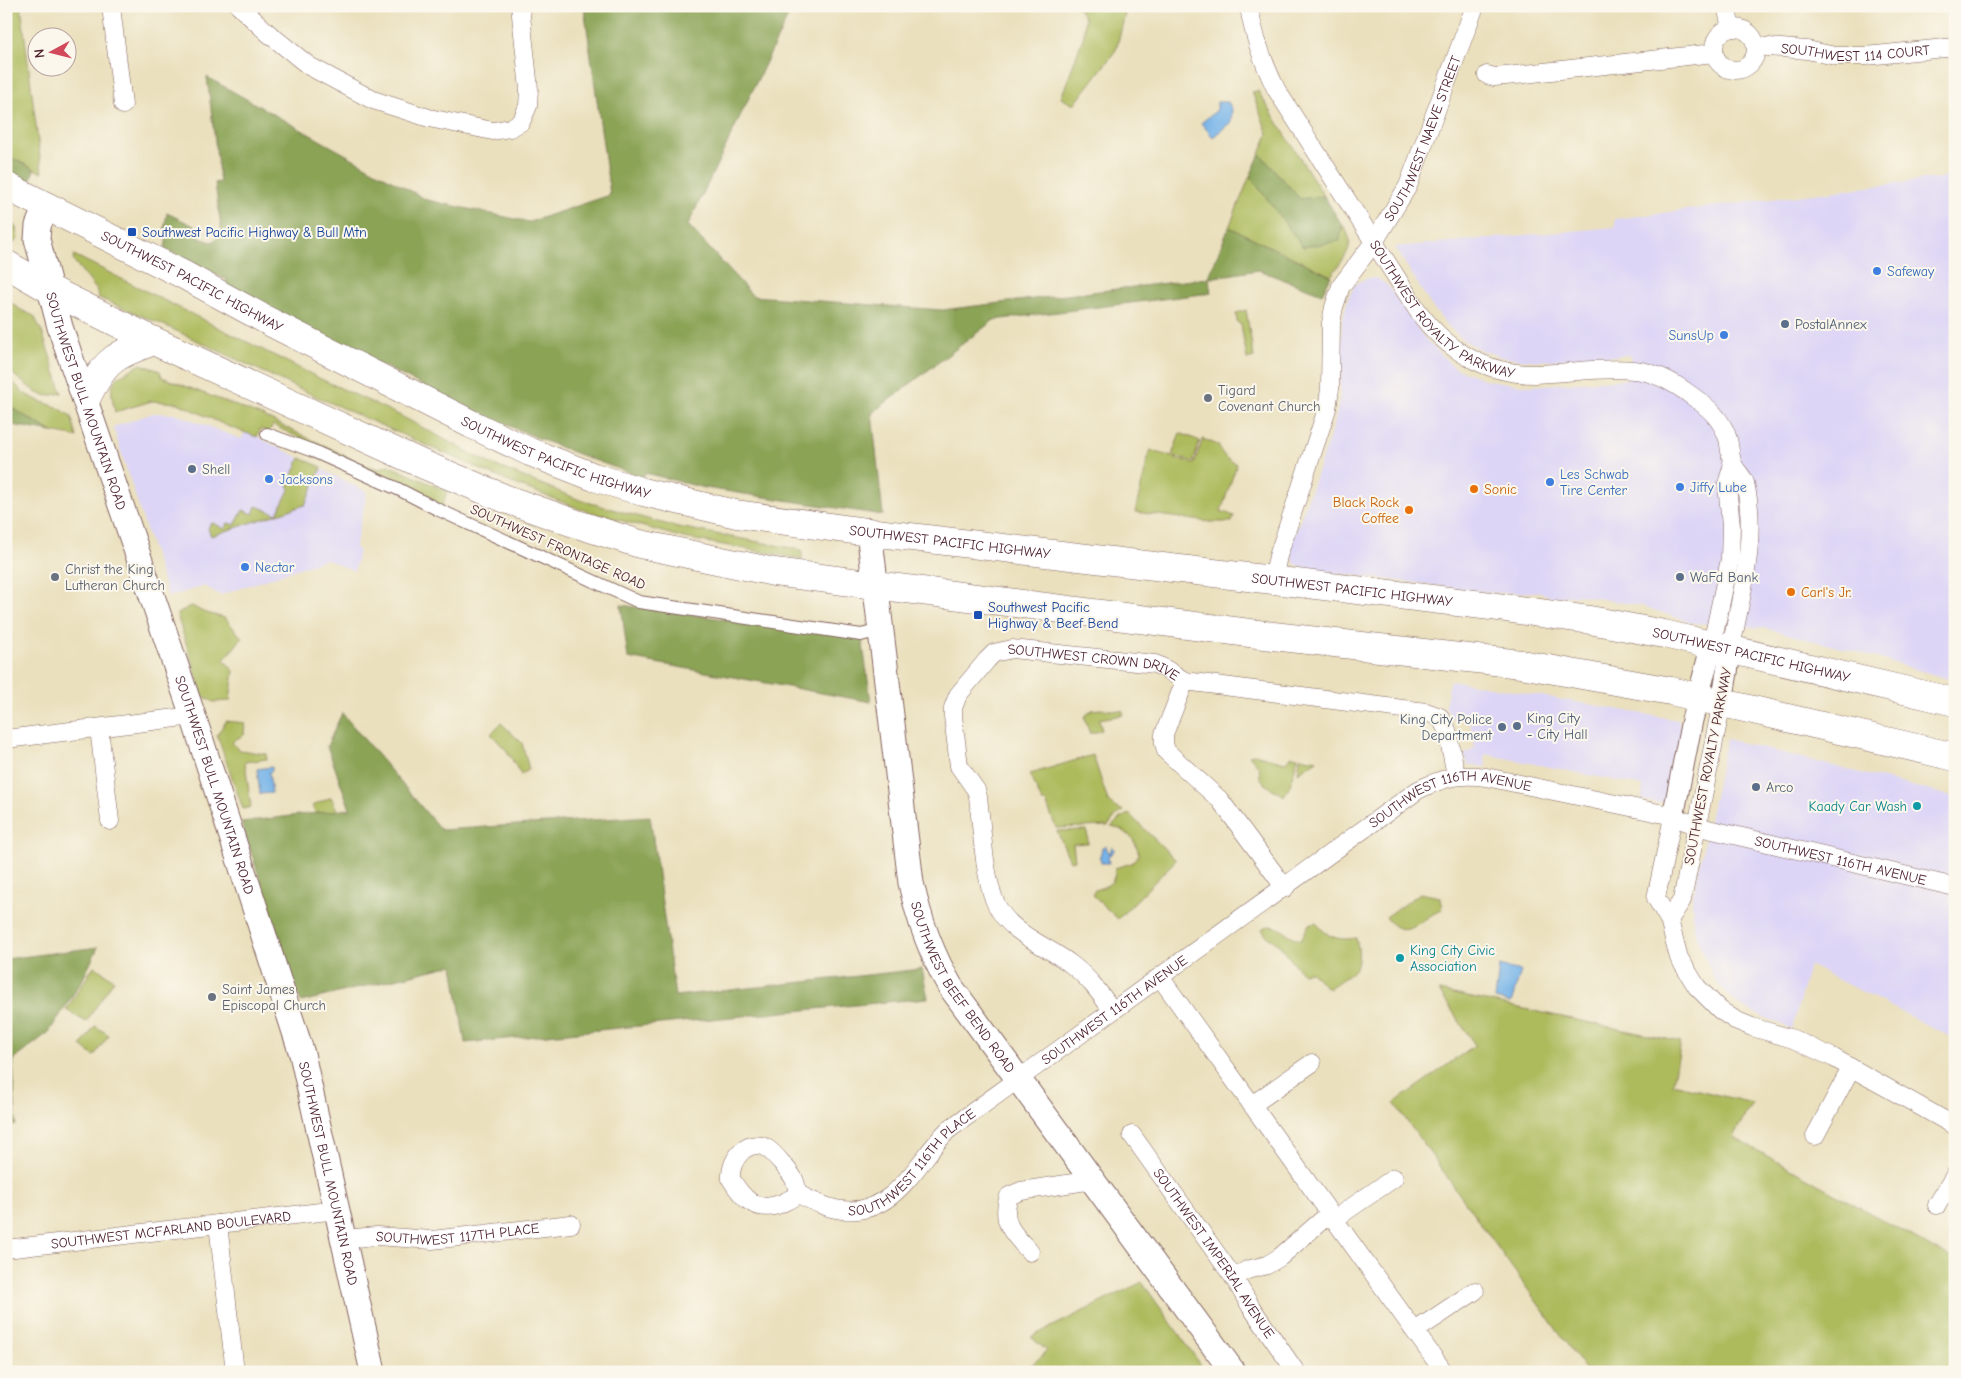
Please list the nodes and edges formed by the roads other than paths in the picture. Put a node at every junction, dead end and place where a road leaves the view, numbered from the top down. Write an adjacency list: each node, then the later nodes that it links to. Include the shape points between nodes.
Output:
1 (111, 6): 12 (street)
2 (239, 6): 3 (street, via 309,66 373,100 429,118 493,131 521,122 528,106)
3 (520, 6)
4 (1249, 6): 15 (street, SOUTHWEST ROYALTY PARKWAY, via 1254,35 1276,89)
5 (1475, 6): 15 (street, SOUTHWEST NAEVE STREET, via 1408,186)
6 (1726, 6): 7 (street)
7 (1731, 28): 8 (street, via 1747,32); 10 (street, via 1718,37)
8 (1756, 46): 9 (street, SOUTHWEST 114 COURT, via 1836,56); 10 (street, via 1752,62 1739,70 1723,67)
9 (1955, 47)
10 (1714, 53): 11 (street, via 1516,75)
11 (1486, 75)
12 (123, 105)
13 (6, 186): 14 (highway, SOUTHWEST PACIFIC HIGHWAY)
14 (46, 206): 17 (main road, SOUTHWEST BULL MOUNTAIN ROAD, via 37,239); 21 (highway, SOUTHWEST PACIFIC HIGHWAY, via 530,452 594,477 689,504 736,514)
15 (1374, 242): 22 (street, SOUTHWEST NAEVE STREET, via 1341,286 1334,306 1327,409); 25 (street, SOUTHWEST ROYALTY PARKWAY, via 1427,323 1457,352 1482,365 1522,374 1610,368 1636,370 1658,375 1712,412 1728,438 1733,464 1727,484 1730,559)
16 (6, 264): 17 (highway)
17 (50, 290): 18 (highway); 19 (main road, SOUTHWEST BULL MOUNTAIN ROAD)
18 (154, 341): 19 (highway, via 109,361); 23 (highway, via 422,464 574,523 640,544 706,559 774,572)
19 (86, 399): 29 (main road, SOUTHWEST BULL MOUNTAIN ROAD)
20 (267, 434): 24 (street, SOUTHWEST FRONTAGE ROAD, via 398,489 639,602 861,635)
21 (869, 531): 22 (highway, SOUTHWEST PACIFIC HIGHWAY); 23 (main road, SOUTHWEST BEEF BEND ROAD)
22 (1273, 580): 25 (highway, SOUTHWEST PACIFIC HIGHWAY, via 1590,620)
23 (875, 585): 24 (main road, SOUTHWEST BEEF BEND ROAD); 27 (highway, via 1521,664)
24 (881, 630): 44 (main road, SOUTHWEST BEEF BEND ROAD, via 911,883 917,909 950,986)
25 (1721, 646): 27 (street, SOUTHWEST ROYALTY PARKWAY); 28 (highway, SOUTHWEST PACIFIC HIGHWAY)
26 (1184, 681): 33 (street, SOUTHWEST CROWN DRIVE, via 1426,712 1440,717 1447,730); 38 (street, via 1164,734 1166,751 1220,800); 41 (street, SOUTHWEST CROWN DRIVE, via 1154,664 1012,649 994,653 958,695 953,708 958,759 976,790 989,884 997,906 1008,922 1091,981)
27 (1710, 699): 32 (highway); 34 (street, SOUTHWEST ROYALTY PARKWAY); 36 (street, SOUTHWEST ROYALTY PARKWAY)
28 (1955, 702)
29 (193, 716): 30 (street); 54 (main road, SOUTHWEST BULL MOUNTAIN ROAD, via 302,1054)
30 (99, 728): 31 (street); 35 (street)
31 (6, 739)
32 (1955, 758)
33 (1456, 775): 34 (street, SOUTHWEST 116TH AVENUE, via 1486,777); 38 (street, SOUTHWEST 116TH AVENUE, via 1418,790)
34 (1673, 817): 36 (street, SOUTHWEST 116TH AVENUE); 39 (street, SOUTHWEST ROYALTY PARKWAY, via 1656,898)
35 (110, 821)
36 (1697, 825): 37 (street, SOUTHWEST 116TH AVENUE); 39 (street, SOUTHWEST ROYALTY PARKWAY, via 1682,900)
37 (1955, 887)
38 (1284, 888): 40 (street, SOUTHWEST 116TH AVENUE)
39 (1669, 920): 43 (street, SOUTHWEST ROYALTY PARKWAY, via 1679,958 1697,987 1720,1010 1752,1027 1813,1047)
40 (1160, 977): 41 (street, SOUTHWEST 116TH AVENUE); 45 (street)
41 (1112, 1010): 44 (street, SOUTHWEST 116TH AVENUE)
42 (1312, 1063): 45 (street)
43 (1851, 1068): 46 (street, SOUTHWEST ROYALTY PARKWAY); 48 (street)
44 (1018, 1079): 51 (main road, SOUTHWEST BEEF BEND ROAD); 52 (street, SOUTHWEST 116TH PLACE, via 948,1130 902,1187 884,1202 862,1209 841,1210)
45 (1252, 1105): 55 (street)
46 (1955, 1126)
47 (1132, 1134): 61 (street, SOUTHWEST IMPERIAL AVENUE)
48 (1815, 1136)
49 (1955, 1175): 53 (street)
50 (1394, 1178): 55 (street)
51 (1093, 1180): 60 (street, via 1021,1190 1009,1196 1004,1209 1007,1221 1014,1235); 66 (main road, SOUTHWEST BEEF BEND ROAD)
52 (798, 1194)
53 (1937, 1206)
54 (337, 1210): 56 (street, SOUTHWEST MCFARLAND BOULEVARD); 58 (main road, SOUTHWEST BULL MOUNTAIN ROAD)
55 (1331, 1217): 61 (street, via 1280,1257); 63 (street)
56 (218, 1224): 59 (street, SOUTHWEST MCFARLAND BOULEVARD); 64 (street)
57 (571, 1224): 58 (street, SOUTHWEST 117TH PLACE, via 432,1240 377,1236)
58 (344, 1239): 65 (main road, SOUTHWEST BULL MOUNTAIN ROAD)
59 (6, 1250)
60 (1030, 1252)
61 (1234, 1278): 67 (street, SOUTHWEST IMPERIAL AVENUE)
62 (1476, 1290): 63 (street)
63 (1415, 1331): 68 (street)
64 (235, 1372)
65 (373, 1372)
66 (1233, 1372)
67 (1296, 1372)
68 (1444, 1372)

